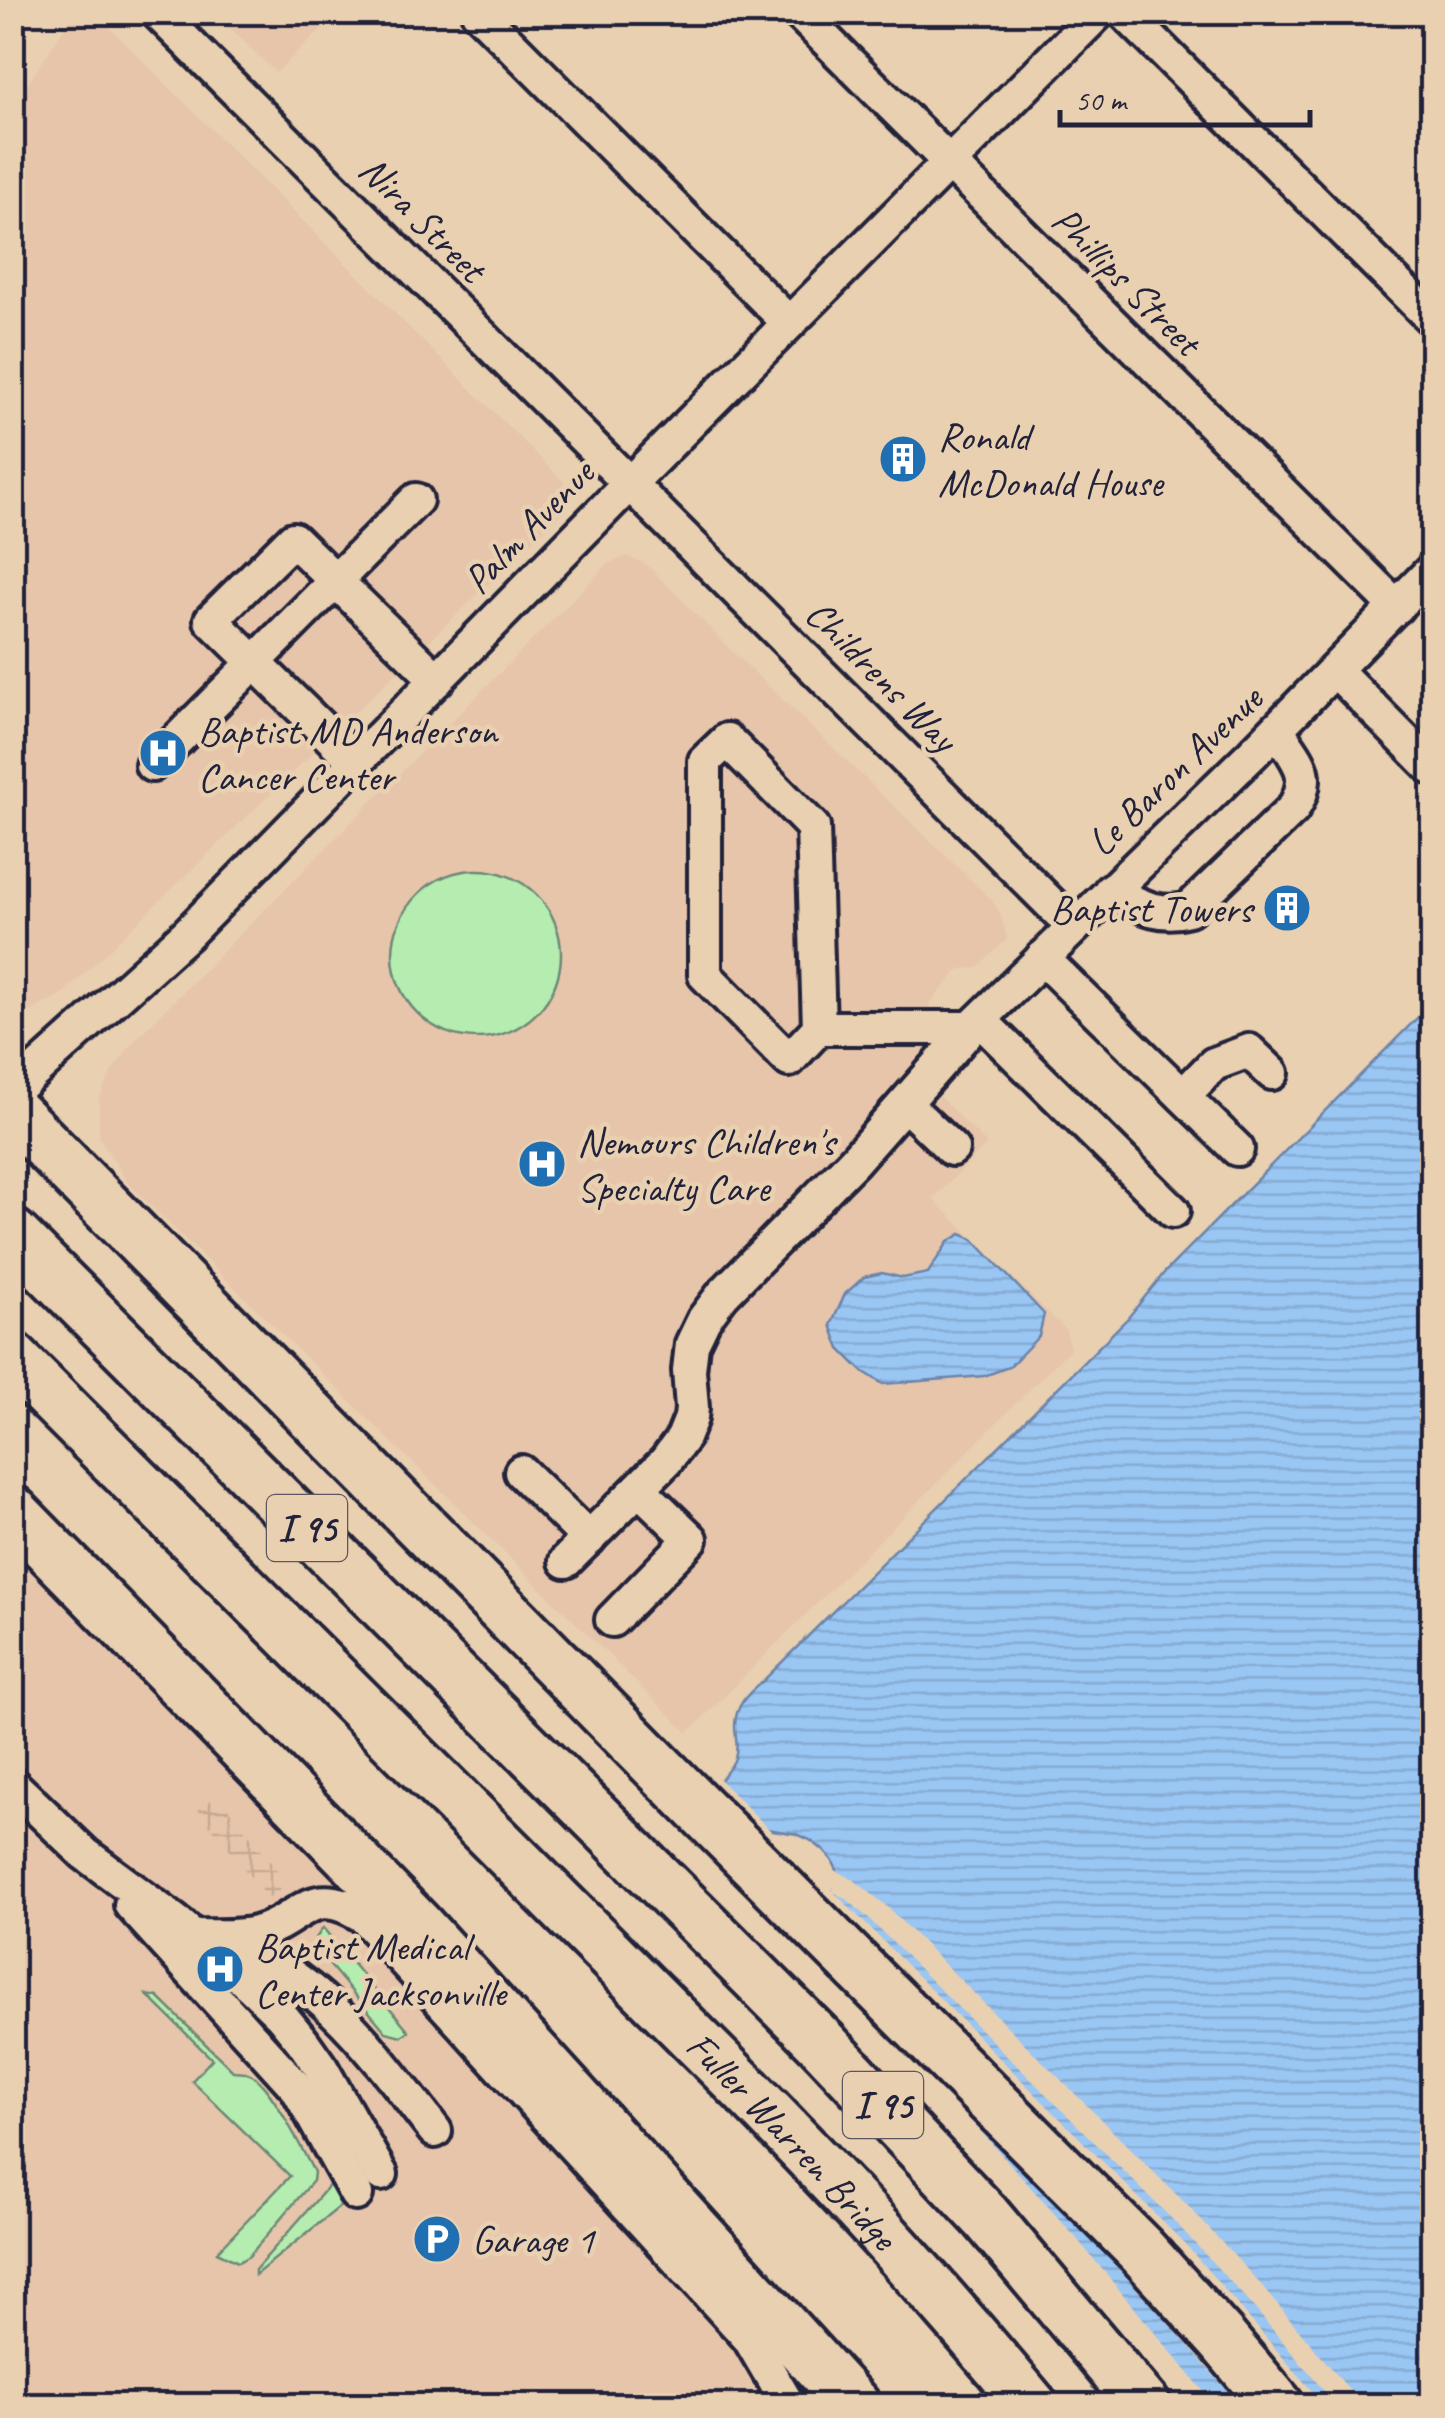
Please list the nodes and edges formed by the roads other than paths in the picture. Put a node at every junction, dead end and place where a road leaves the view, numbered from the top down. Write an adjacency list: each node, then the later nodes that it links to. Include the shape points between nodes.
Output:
1 (157, 12): 9 (street, Nira Street)
2 (478, 12): 8 (street)
3 (798, 12): 6 (street, Phillips Street)
4 (1098, 12): 6 (street, Palm Avenue)
5 (1124, 12): 7 (street)
6 (949, 162): 8 (street, Palm Avenue); 13 (street, Phillips Street)
7 (1432, 319)
8 (790, 323): 9 (street, Palm Avenue)
9 (630, 483): 16 (street, Palm Avenue); 22 (street, Childrens Way)
10 (416, 500): 12 (street)
11 (1432, 570): 13 (street, Le Baron Avenue)
12 (336, 582): 14 (street); 14 (street, via 293,539 211,620); 16 (street)
13 (1397, 607): 15 (street, Le Baron Avenue)
14 (255, 662): 18 (street); 19 (street)
15 (1335, 670): 17 (street, Le Baron Avenue); 20 (street)
16 (437, 680): 18 (street, Palm Avenue)
17 (1278, 729): 21 (street, Le Baron Avenue); 21 (street, via 1304,782 1294,809 1189,908 1166,914)
18 (356, 762): 27 (street, Palm Avenue, via 186,935)
19 (152, 765)
20 (1432, 768)
21 (1110, 891): 22 (street, Le Baron Avenue)
22 (1074, 927): 23 (street, Le Baron Avenue)
23 (1042, 958): 24 (street, Le Baron Avenue); 28 (street)
24 (975, 1024): 25 (street); 29 (street, Le Baron Avenue); 33 (street)
25 (818, 1028): 25 (street, via 813,827 727,740 705,761 705,975 790,1060)
26 (1272, 1073): 28 (street, via 1249,1051 1214,1064)
27 (12, 1092)
28 (1183, 1096): 32 (street)
29 (905, 1104): 31 (street); 37 (street, Le Baron Avenue, via 704,1319 690,1356 688,1428)
30 (12, 1111): 48 (highway, via 1141,2250)
31 (952, 1149)
32 (1237, 1149)
33 (1173, 1211)
34 (12, 1234): 47 (highway, I 95, via 904,2128)
35 (12, 1358): 46 (highway, Fuller Warren Bridge / I 95, via 831,2177)
36 (521, 1472): 37 (street, Le Baron Avenue, via 578,1550)
37 (639, 1488): 39 (street, via 691,1539)
38 (12, 1511): 45 (highway, via 458,1970)
39 (612, 1620)
40 (12, 1784): 41 (street)
41 (85, 1854): 42 (street); 42 (street, via 298,2088 369,2184 322,2069 303,2042)
42 (194, 1936): 43 (street, via 255,1952 296,1978 383,2065); 44 (street, via 254,1934 325,1902 363,1916 749,2338)
43 (435, 2132)
44 (789, 2406)
45 (855, 2406)
46 (1032, 2406)
47 (1145, 2406)
48 (1278, 2406)

